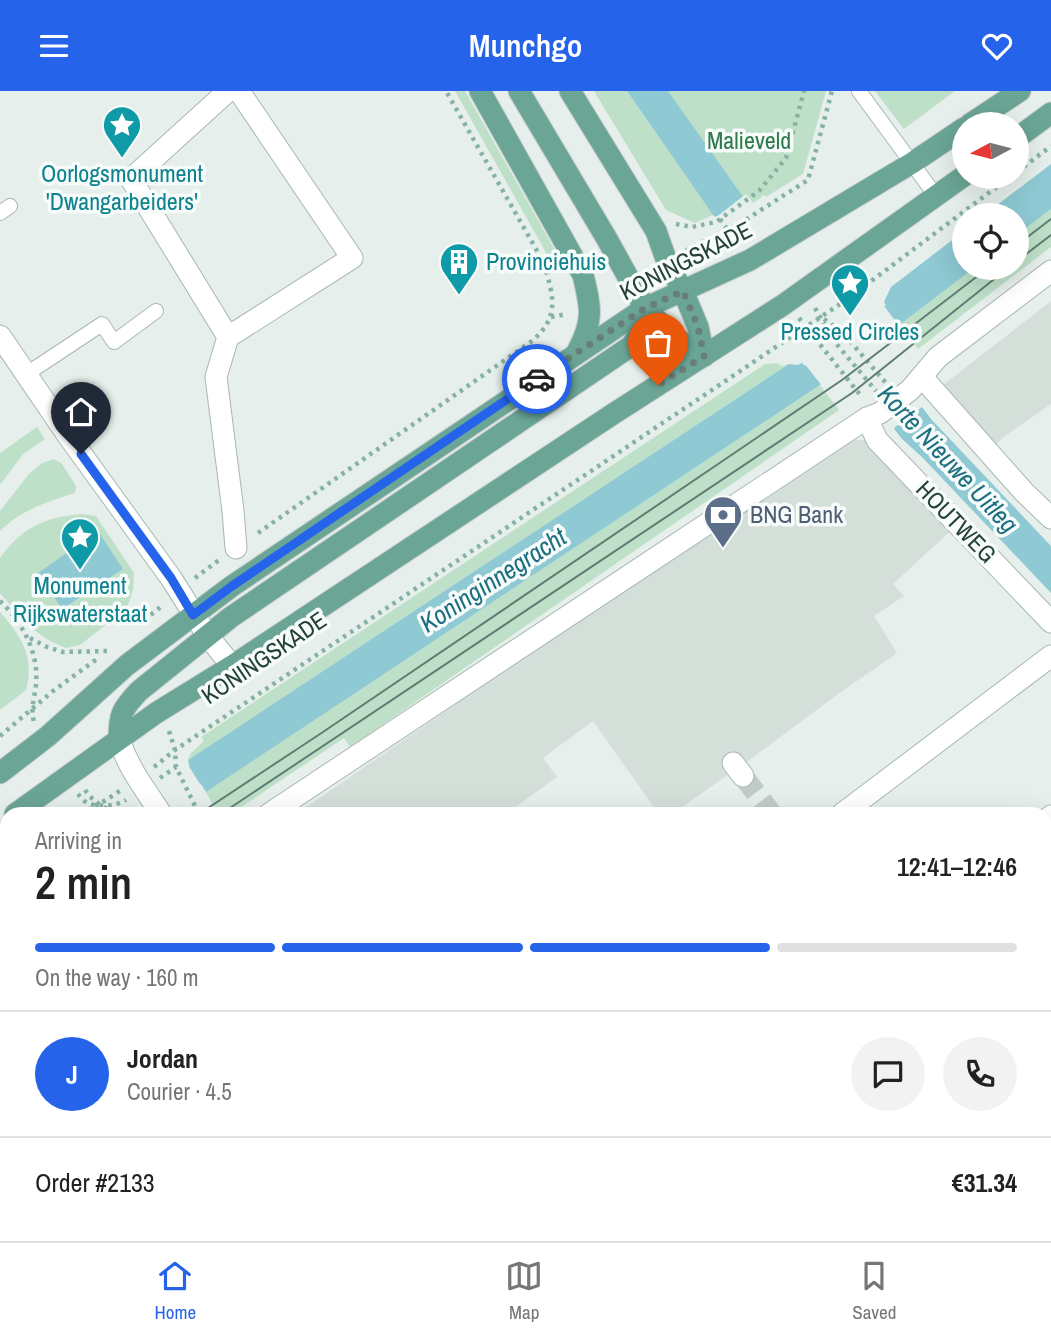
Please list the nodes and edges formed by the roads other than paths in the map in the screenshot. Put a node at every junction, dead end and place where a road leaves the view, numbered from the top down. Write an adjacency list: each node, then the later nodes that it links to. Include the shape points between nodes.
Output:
1 (228, 91): 20 (street, via 131,179)
2 (239, 91): 20 (street, via 352,258)
3 (480, 91): 21 (main road, via 583,275 590,318)
4 (519, 91): 17 (main road)
5 (570, 91): 16 (main road, via 656,231)
6 (859, 91): 12 (lane)
7 (1020, 91): 8 (main road)
8 (988, 112)
9 (1051, 113): 10 (main road)
10 (1029, 129)
11 (952, 136): 12 (main road, KONINGSKADE)
12 (912, 163): 14 (lane); 16 (main road, KONINGSKADE, via 748,261)
13 (952, 185): 14 (main road, KONINGSKADE)
14 (936, 196): 22 (main road, KONINGSKADE)
15 (1051, 271): 24 (street, via 938,357)
16 (683, 291): 17 (main road, KONINGSKADE); 22 (main road)
17 (645, 308): 21 (main road, KONINGSKADE); 22 (main road, via 676,338); 29 (main road, via 644,327 631,346)
18 (156, 311): 23 (lane, via 114,342 102,324)
19 (0, 336): 23 (street)
20 (228, 337): 26 (street, via 216,377)
21 (576, 353): 27 (main road, KONINGSKADE)
22 (704, 356): 31 (main road, KONINGSKADE)
23 (25, 375): 27 (street)
24 (895, 400): 25 (street, via 1024,492); 28 (street, HOUTWEG, via 877,440); 36 (street)
25 (1051, 518)
26 (236, 548)
27 (193, 615): 29 (street, KONINGSKADE); 33 (main road, KONINGSKADE)
28 (1051, 622)
29 (207, 635): 31 (street, KONINGSKADE); 32 (main road, via 128,703 119,719)
30 (1051, 656): 37 (street)
31 (232, 666): 32 (main road, KONINGSKADE)
32 (119, 739): 34 (main road, KONINGSKADE); 35 (street, via 136,779)
33 (0, 773)
34 (25, 807)
35 (156, 807)
36 (280, 807)
37 (851, 807)

